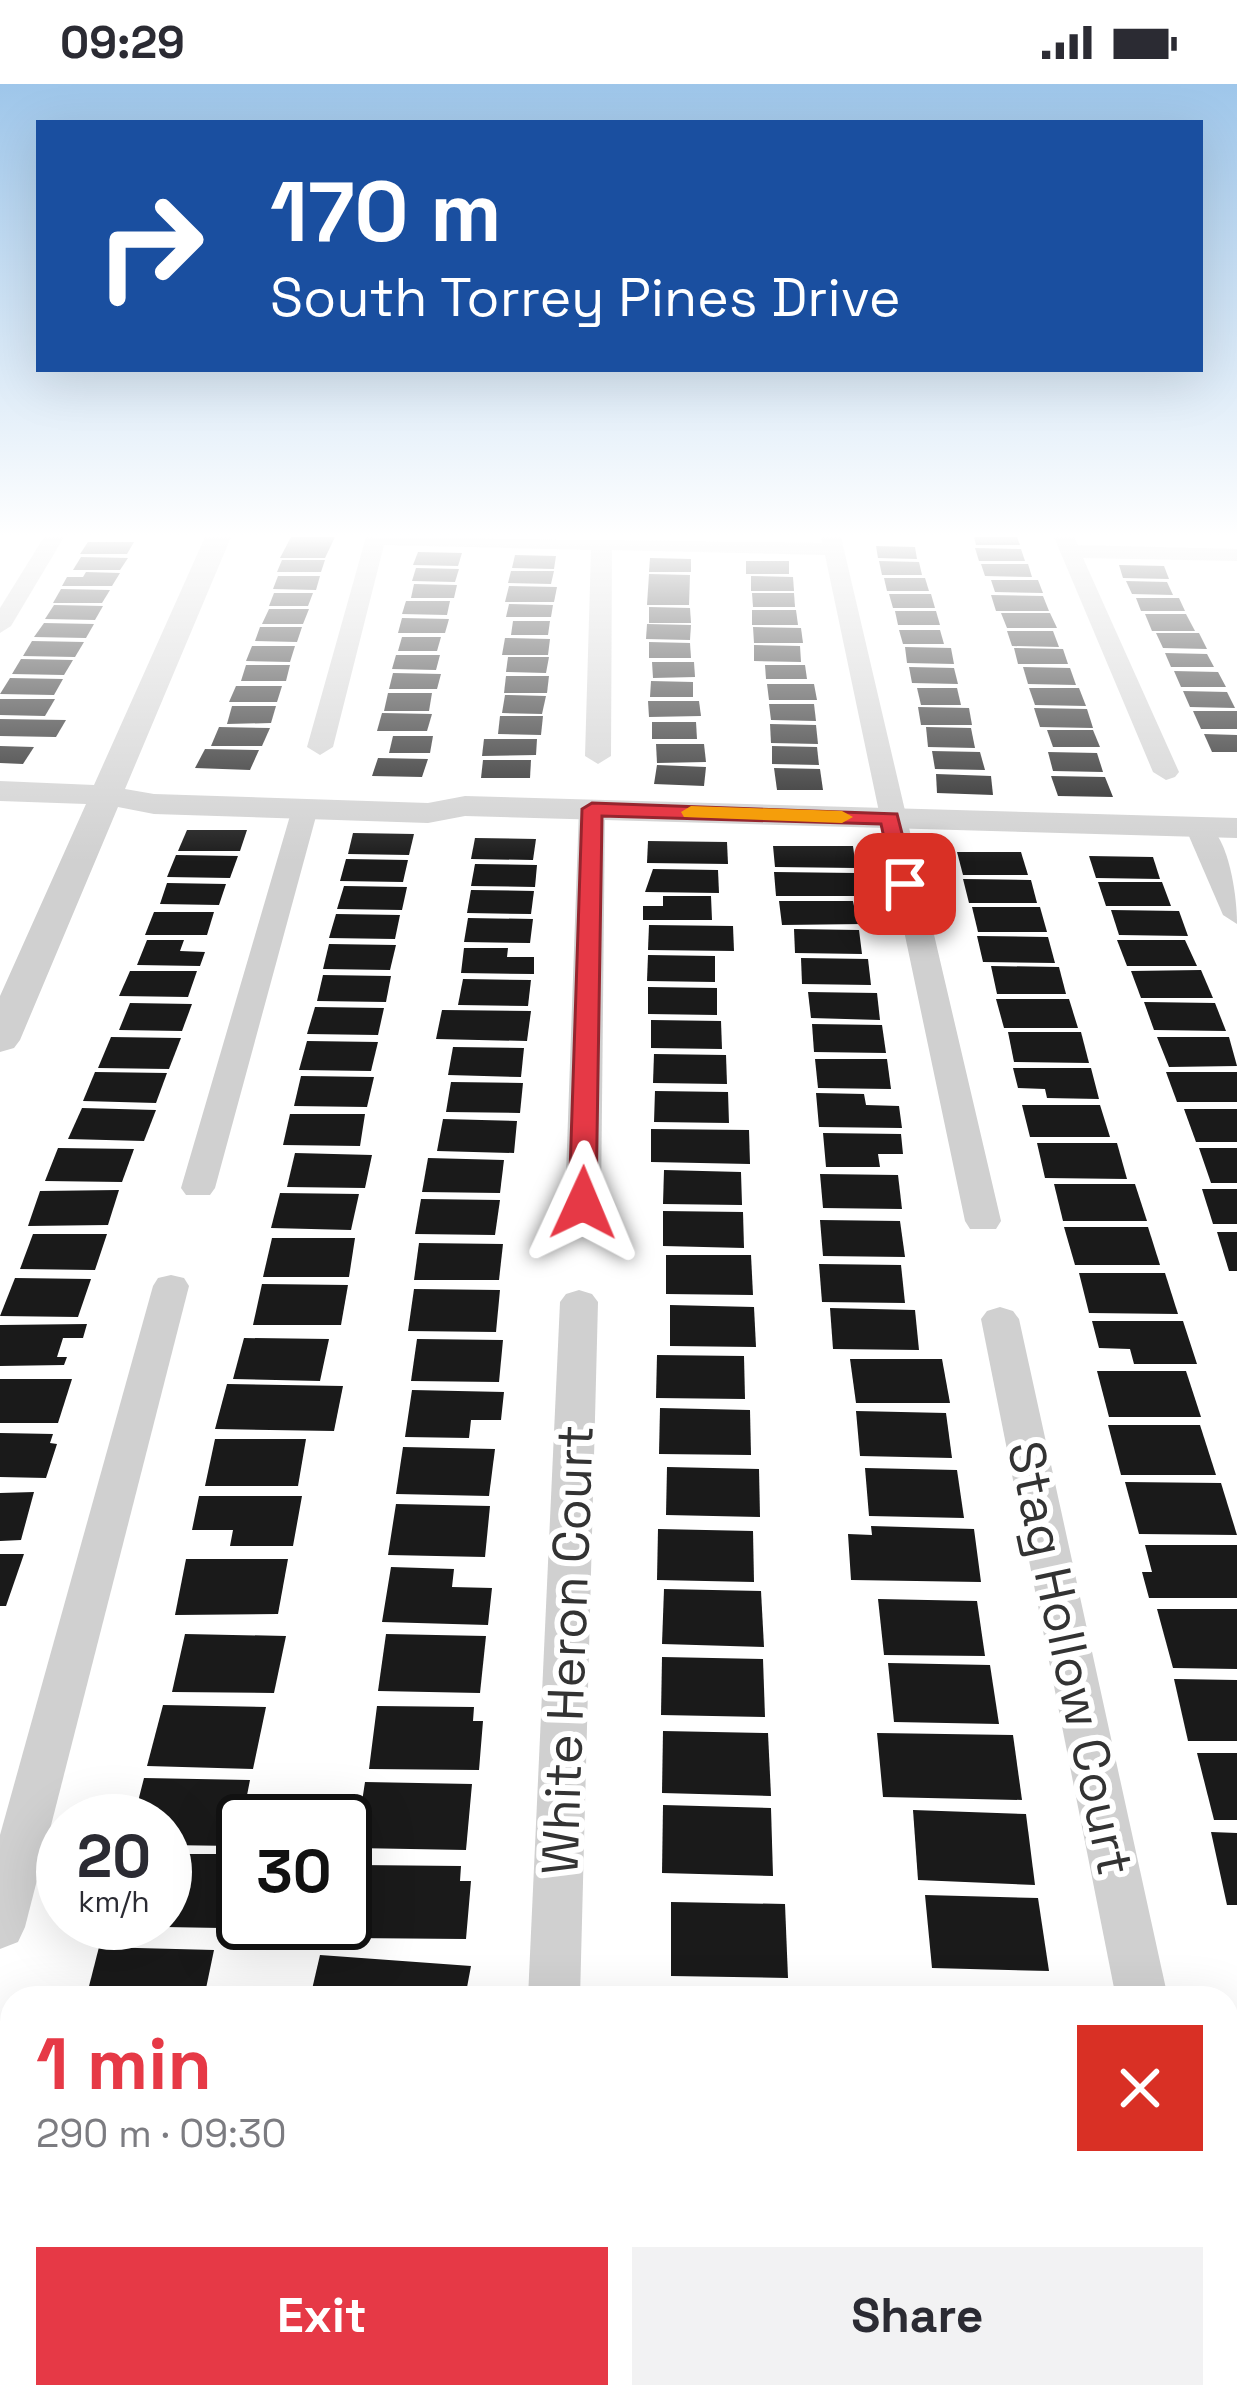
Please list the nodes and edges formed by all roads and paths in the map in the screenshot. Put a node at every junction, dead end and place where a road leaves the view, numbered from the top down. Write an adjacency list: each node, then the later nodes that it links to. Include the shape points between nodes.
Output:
1 (171, 645): 10 (street)
2 (347, 645): 6 (street)
3 (600, 645): 7 (street)
4 (854, 645): 14 (street)
5 (1111, 645): 8 (street)
6 (320, 747)
7 (598, 756)
8 (1166, 772)
9 (0, 791): 10 (street)
10 (106, 795): 11 (street, via 160,787 434,795); 12 (street); 18 (street)
11 (465, 806): 12 (street, via 428,813); 13 (street)
12 (305, 809): 19 (street)
13 (592, 809): 14 (street); 20 (street)
14 (890, 818): 15 (street); 21 (street)
15 (1198, 827): 16 (street); 17 (street)
16 (1237, 828)
17 (1237, 915)
18 (0, 1040)
19 (198, 1188)
20 (583, 1203)
21 (982, 1221)
22 (171, 1286): 25 (street)
23 (579, 1302): 26 (street, White Heron Court)
24 (1000, 1319): 27 (street, Stag Hollow Court)
25 (0, 1928)
26 (554, 1986)
27 (1139, 1986)

